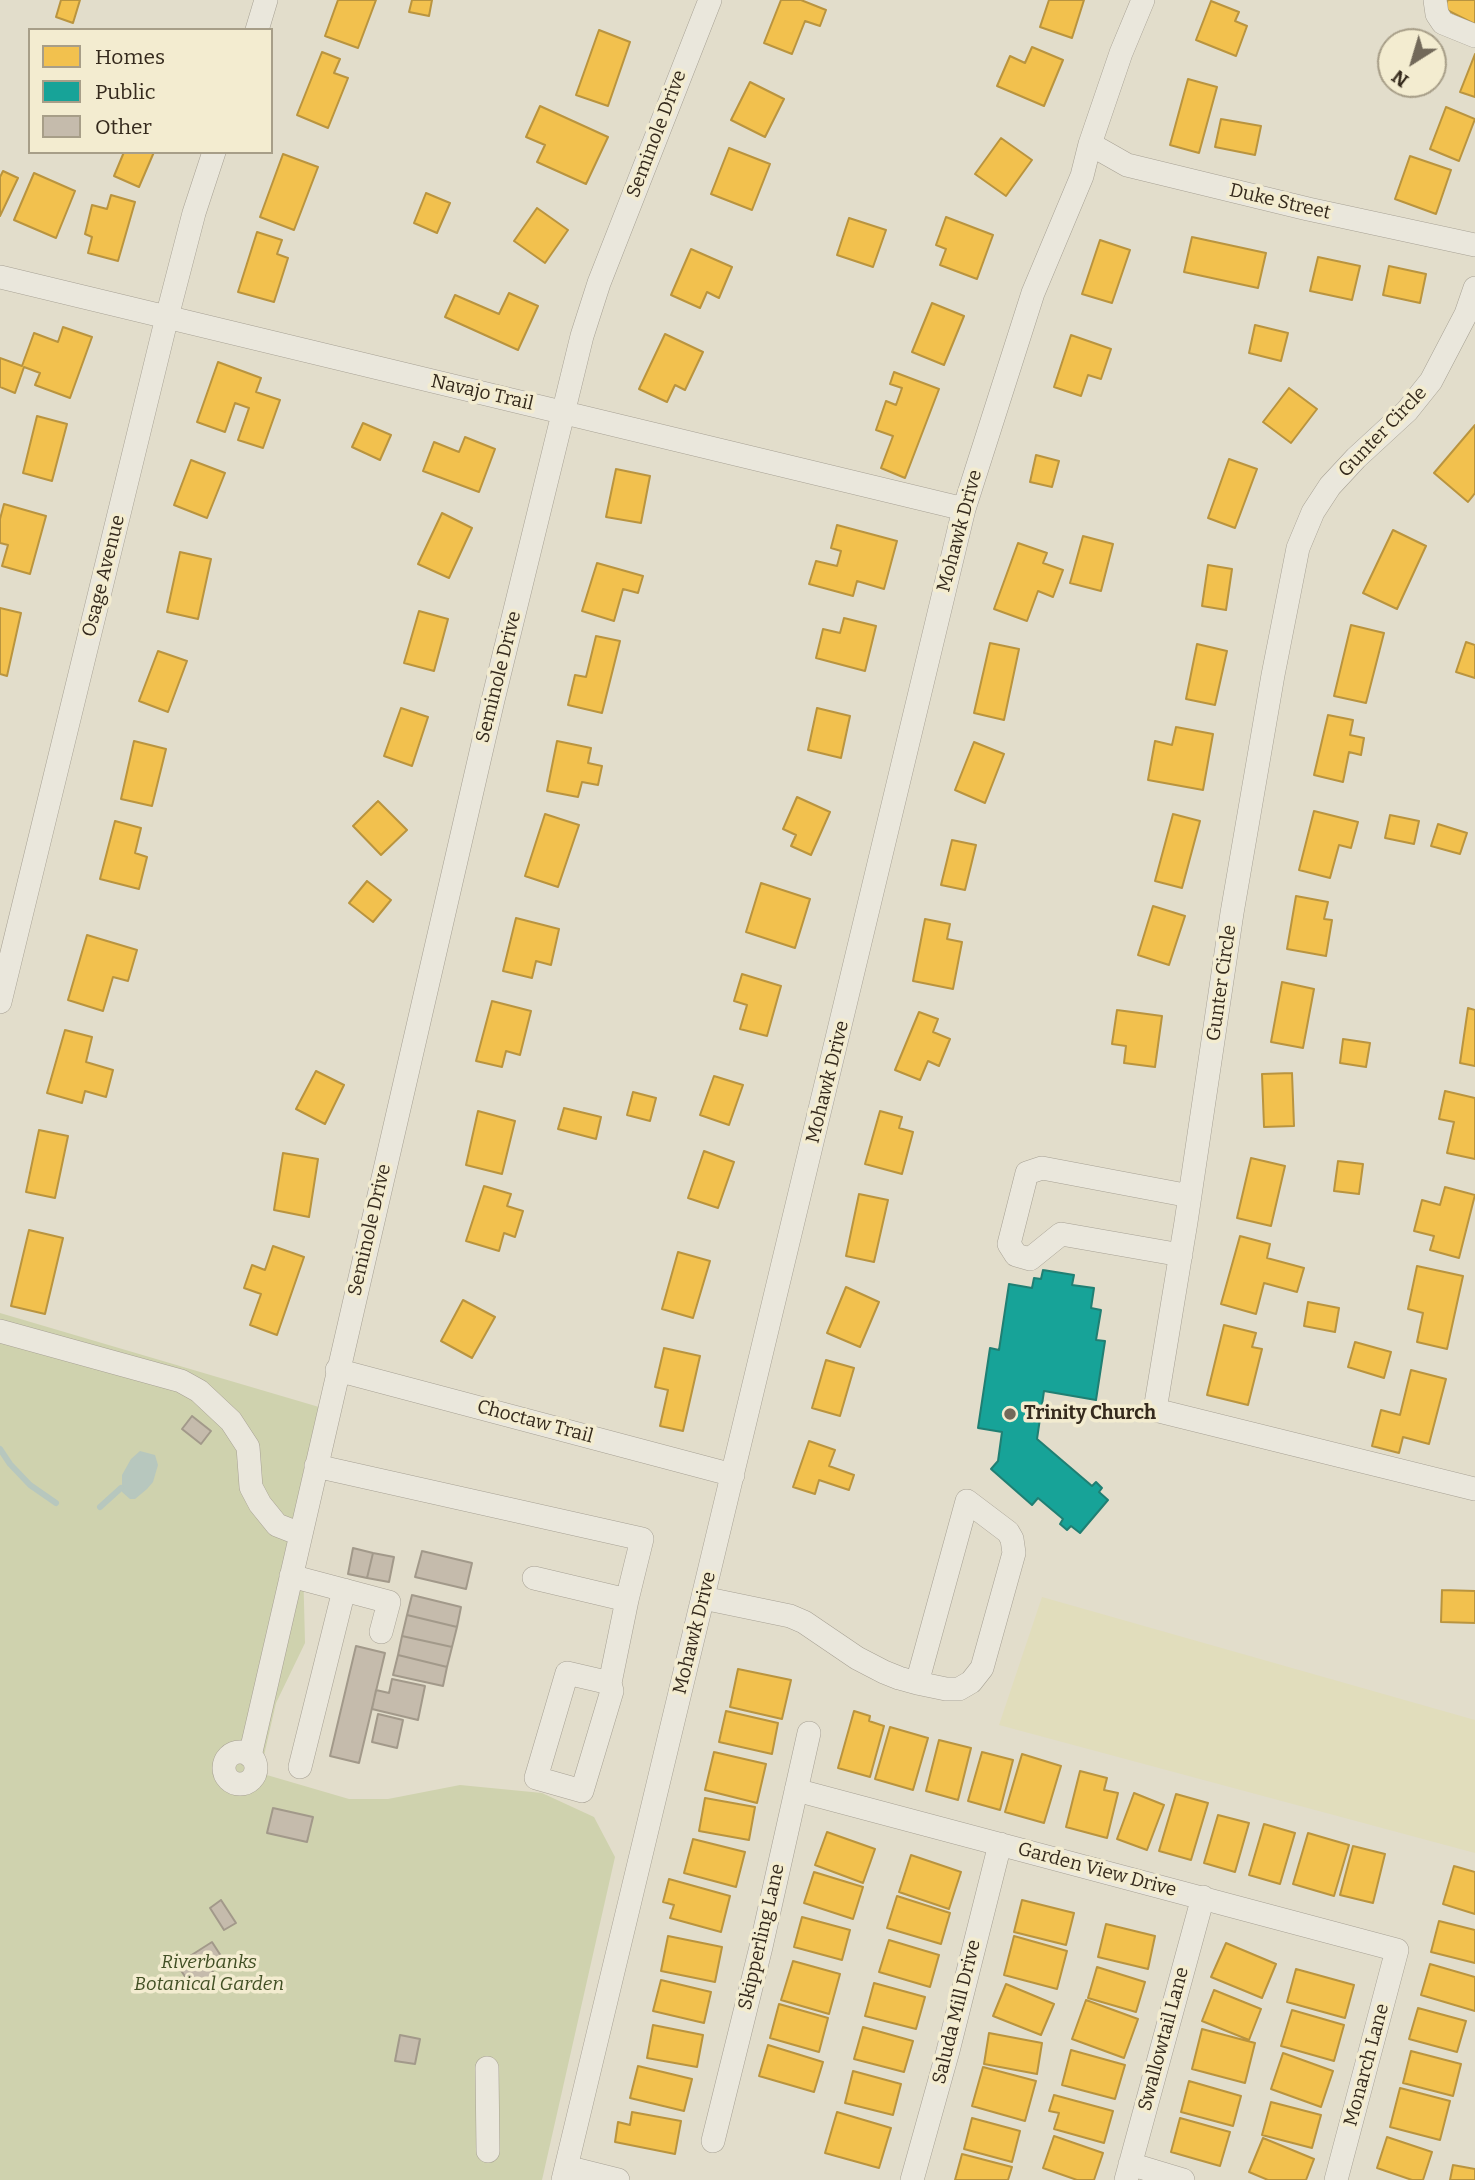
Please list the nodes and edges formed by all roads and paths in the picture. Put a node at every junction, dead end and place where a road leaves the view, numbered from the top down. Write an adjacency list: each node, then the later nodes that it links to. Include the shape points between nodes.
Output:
1 (266, 0): 5 (street)
2 (710, 0): 13 (street, Seminole Drive, via 599,283)
3 (1143, 0): 7 (street, Mohawk Drive)
4 (1435, 0): 6 (street, via 1443,23)
5 (258, 28)
6 (1475, 36)
7 (1090, 144): 9 (street, Duke Street, via 1127,165); 14 (street, Mohawk Drive, via 1082,176 1013,350)
8 (213, 154): 12 (street, Osage Avenue)
9 (1475, 245)
10 (0, 277): 12 (street, Navajo Trail)
11 (1475, 288): 16 (street, Gunter Circle, via 1431,381 1407,411 1330,486 1312,512 1298,548 1233,913)
12 (167, 317): 13 (street, Navajo Trail); 15 (street, Osage Avenue)
13 (564, 412): 14 (street, Navajo Trail); 19 (street, Seminole Drive)
14 (964, 509): 21 (street, Mohawk Drive)
15 (0, 1002)
16 (1190, 1196): 17 (street, Gunter Circle); 17 (street, via 1042,1168 1027,1173 1009,1244 1016,1255 1030,1259 1061,1234)
17 (1181, 1255): 22 (street, Gunter Circle, via 1155,1410)
18 (0, 1331): 23 (street, via 181,1381 200,1391 231,1421 248,1447 251,1487 260,1504 277,1525)
19 (337, 1370): 20 (street, Seminole Drive); 21 (street, Choctaw Trail)
20 (316, 1466): 23 (street, Seminole Drive); 28 (street, via 642,1539)
21 (733, 1475): 27 (street, Mohawk Drive)
22 (1475, 1489)
23 (300, 1534): 24 (street, Seminole Drive)
24 (291, 1576): 26 (street); 33 (street, Seminole Drive)
25 (534, 1578): 28 (street)
26 (344, 1590): 29 (street, via 389,1602); 34 (street)
27 (703, 1598): 30 (street, via 790,1616 870,1665); 43 (street, Mohawk Drive)
28 (627, 1601): 31 (street)
29 (381, 1632)
30 (917, 1682): 30 (street, via 959,1689 977,1675 1011,1565 1014,1546 1008,1532 967,1501)
31 (611, 1687): 31 (street, via 582,1791 536,1777 567,1673)
32 (809, 1733): 35 (street, Skipperling Lane)
33 (250, 1756)
34 (300, 1767)
35 (796, 1790): 36 (street, Garden View Drive); 40 (street, Skipperling Lane)
36 (1000, 1844): 37 (street, Garden View Drive); 45 (street, Saluda Mill Drive)
37 (1203, 1897): 38 (street, Garden View Drive); 42 (street, Swallowtail Lane)
38 (1397, 1950): 47 (street, Monarch Lane)
39 (487, 2068): 41 (street)
40 (713, 2141)
41 (488, 2151)
42 (1128, 2172): 46 (street)
43 (564, 2173): 44 (street)
44 (618, 2180)
45 (912, 2180)
46 (1183, 2180)
47 (1336, 2180)

